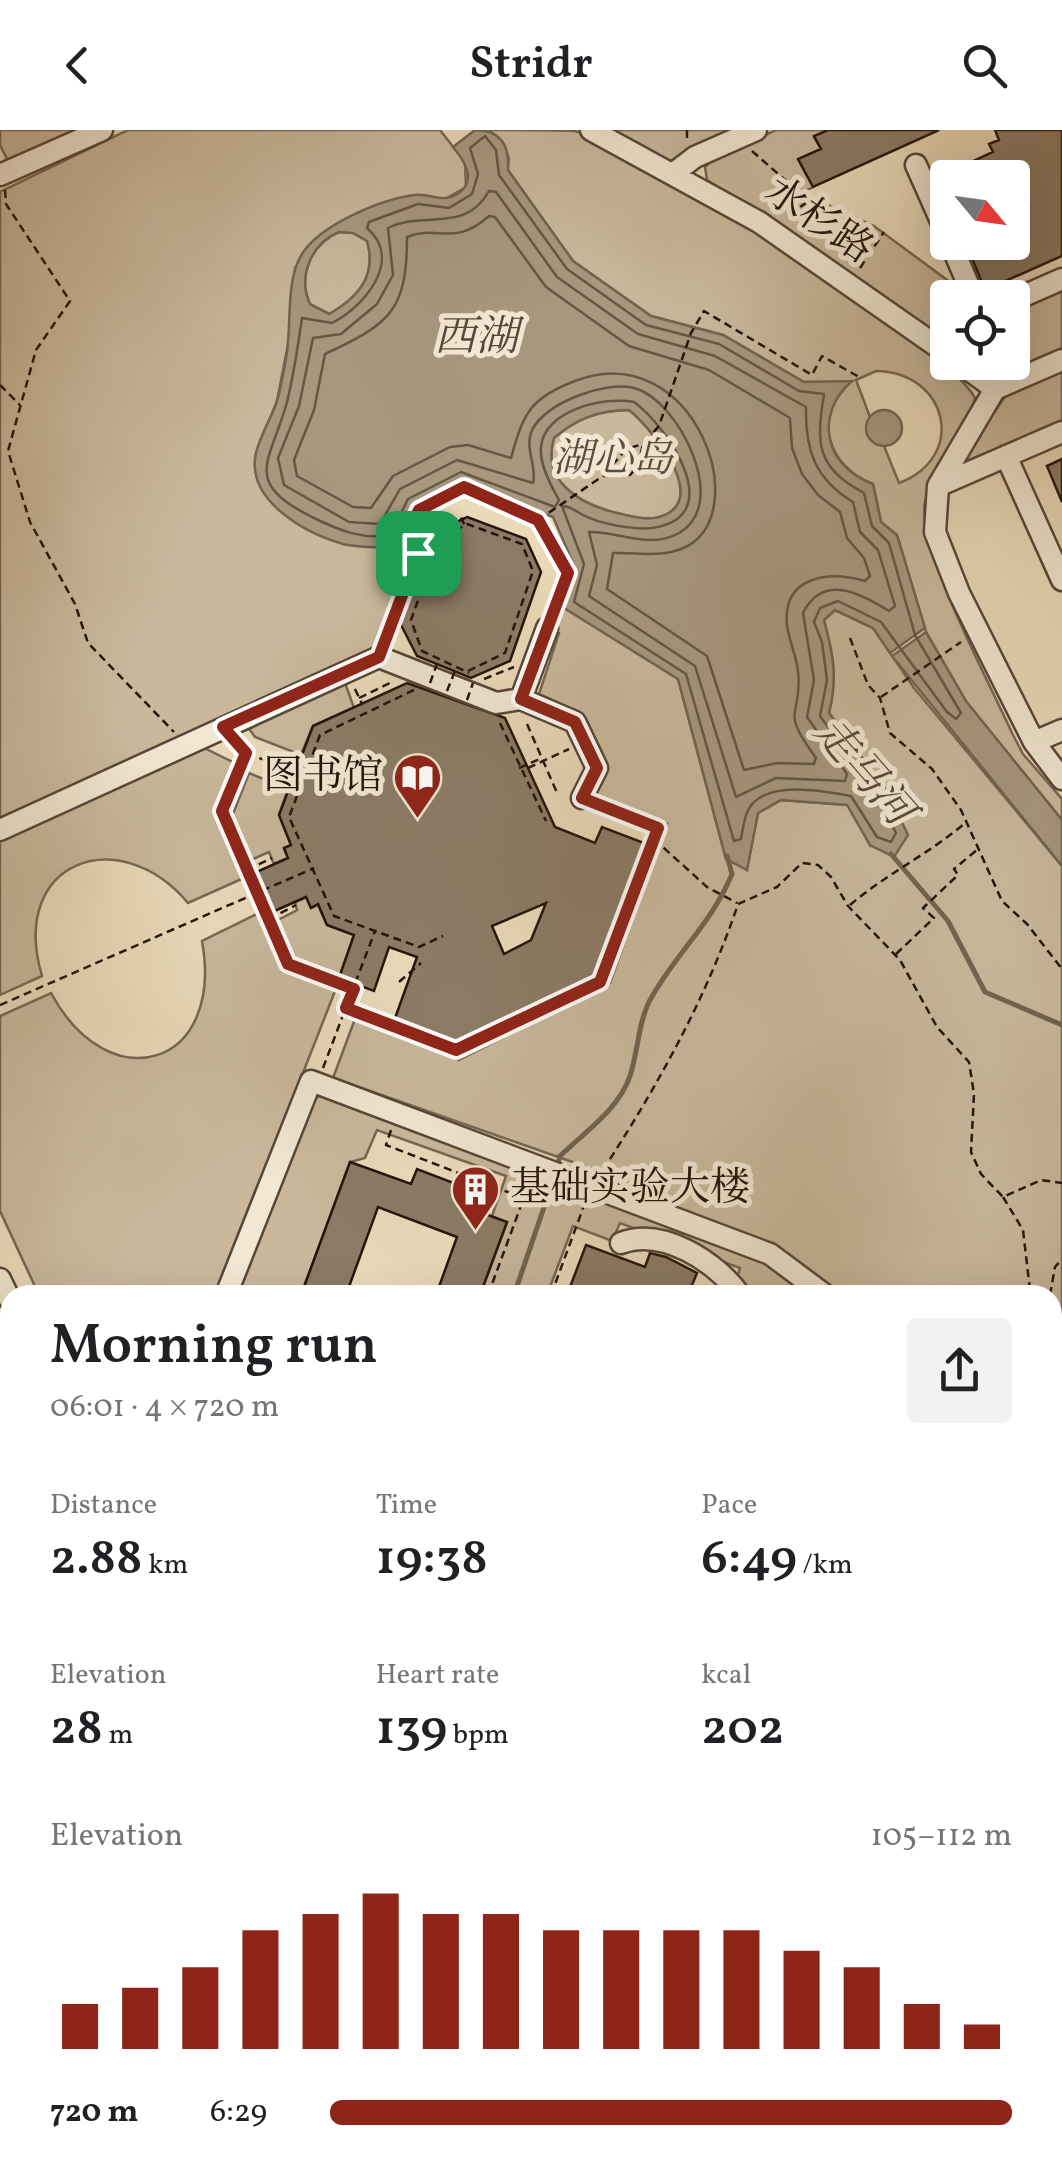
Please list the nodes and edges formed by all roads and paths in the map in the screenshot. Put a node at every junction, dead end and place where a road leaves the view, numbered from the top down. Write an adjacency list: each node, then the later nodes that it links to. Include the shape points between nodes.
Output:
1 (102, 130): 6 (street)
2 (590, 130): 7 (street, 水杉路)
3 (756, 130): 4 (street)
4 (734, 140): 7 (street); 8 (path)
5 (916, 165): 9 (street)
6 (2, 170): 22 (path, via 6,204 70,301 36,350)
7 (674, 173): 14 (street, 水杉路)
8 (800, 193)
9 (930, 197)
10 (812, 198): 11 (path)
11 (790, 215)
12 (884, 232): 14 (path)
13 (1062, 278): 15 (street)
14 (850, 285): 16 (street, 水杉路)
15 (1030, 293)
16 (930, 341)
17 (1062, 360): 21 (street)
18 (859, 377): 24 (path, via 822,356 812,375 704,311 659,426)
19 (983, 380): 21 (street)
20 (0, 385): 22 (path)
21 (996, 389): 29 (street)
22 (21, 406): 26 (path)
23 (1062, 432): 27 (street)
24 (643, 444): 28 (path, via 626,449); 28 (path, via 630,475)
25 (0, 449): 26 (path)
26 (8, 452): 60 (path, via 30,522 88,642)
27 (1006, 456): 29 (street); 33 (street)
28 (603, 476): 30 (path)
29 (938, 486): 59 (street, via 935,532 958,593)
30 (540, 518): 32 (path, via 464,487 419,510 402,546); 36 (path, via 568,573)
31 (464, 525): 32 (path, via 459,519 425,533); 38 (path, via 440,538 411,620); 43 (path, via 522,544 534,571 505,653 468,671)
32 (418, 553): 34 (path)
33 (1060, 567)
34 (403, 593): 35 (path); 42 (path)
35 (410, 596)
36 (547, 628): 52 (street)
37 (850, 638): 51 (path)
38 (417, 641): 39 (path); 43 (path, via 422,651)
39 (411, 644)
40 (951, 649): 51 (path)
41 (452, 654): 43 (path)
42 (379, 657): 47 (street); 56 (street)
43 (449, 663)
44 (438, 664): 47 (path, bridge)
45 (510, 668): 53 (path, bridge, via 476,683)
46 (455, 671): 48 (path, bridge)
47 (422, 677): 50 (path); 52 (street, via 496,704)
48 (447, 691)
49 (426, 693): 65 (path, via 417,689 320,736)
50 (359, 698)
51 (880, 698): 71 (path, via 890,733 932,769)
52 (521, 699): 58 (street, via 575,722)
53 (467, 700)
54 (500, 722): 64 (path)
55 (527, 724): 62 (path, bridge)
56 (223, 727): 60 (street); 61 (path)
57 (1062, 730): 59 (street)
58 (584, 742): 63 (path); 69 (street, via 597,768)
59 (1034, 742): 67 (street)
60 (185, 744): 72 (street)
61 (246, 753): 65 (path); 77 (path, via 222,811)
62 (542, 758): 63 (path); 68 (path, bridge)
63 (527, 766): 64 (path)
64 (520, 767): 70 (path)
65 (306, 774): 66 (path); 76 (path, via 290,817)
66 (312, 776)
67 (1062, 778)
68 (558, 795)
69 (582, 798): 73 (path, via 658,828)
70 (546, 821)
71 (966, 822): 74 (path); 81 (path)
72 (0, 830)
73 (654, 839): 79 (path, via 707,887); 91 (path, via 600,982 456,1050)
74 (978, 849): 85 (path, via 923,908 934,918); 87 (path, via 1002,901)
75 (272, 858): 77 (path)
76 (312, 869): 78 (path); 83 (path, via 334,916)
77 (245, 870): 78 (path)
78 (255, 891): 82 (path); 90 (path)
79 (738, 904): 81 (path, via 777,887 802,864 818,865); 97 (path, via 721,956 672,1053)
80 (296, 905): 82 (path)
81 (848, 906): 85 (path)
82 (268, 920): 89 (path, via 288,964)
83 (375, 931): 84 (path, via 419,948); 89 (path)
84 (443, 936)
85 (895, 954): 99 (path, via 937,1027 969,1062 970,1152)
86 (422, 963): 88 (path)
87 (1062, 969)
88 (399, 982)
89 (354, 989): 91 (path)
90 (0, 1005)
91 (346, 1008): 92 (path)
92 (316, 1083): 93 (street); 103 (street, via 310,1081)
93 (398, 1113): 94 (street); 95 (path, via 386,1146)
94 (541, 1165): 97 (street); 100 (path)
95 (441, 1167): 96 (path); 100 (path)
96 (438, 1177)
97 (587, 1182): 105 (path); 107 (street, via 770,1254)
98 (1062, 1182): 99 (path, via 1042,1180)
99 (1003, 1197): 108 (path, via 1023,1230)
100 (523, 1198): 104 (path)
101 (621, 1243): 106 (street, via 639,1236 705,1258)
102 (1062, 1258): 109 (path)
103 (230, 1285)
104 (492, 1285)
105 (554, 1285)
106 (731, 1285)
107 (812, 1285)
108 (1029, 1285)
109 (1052, 1285)

